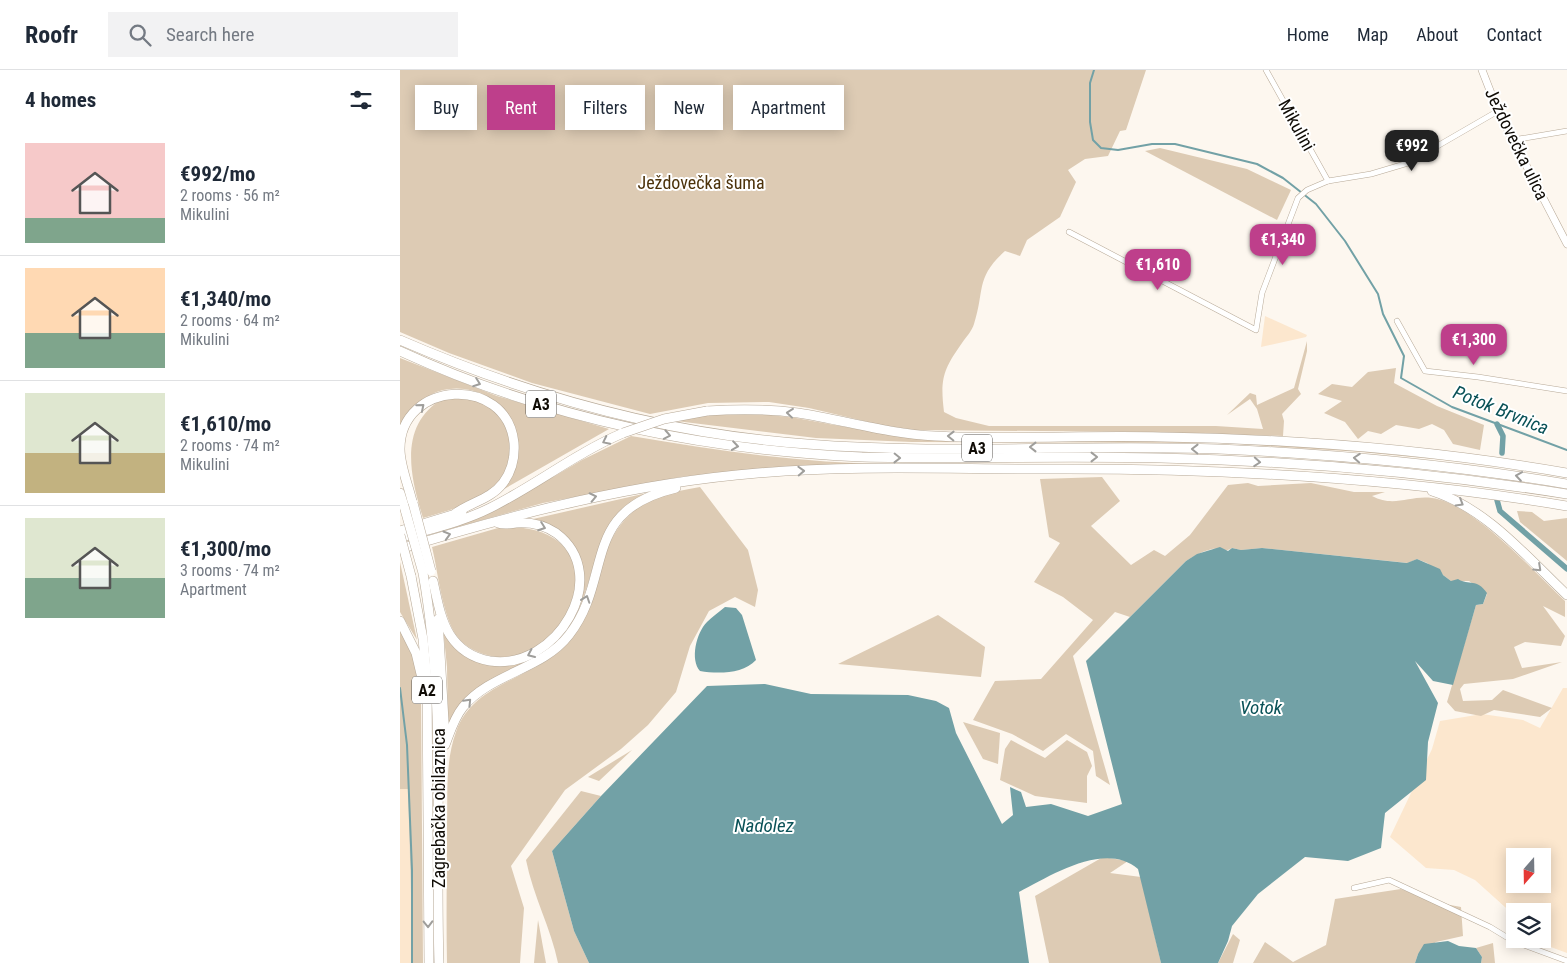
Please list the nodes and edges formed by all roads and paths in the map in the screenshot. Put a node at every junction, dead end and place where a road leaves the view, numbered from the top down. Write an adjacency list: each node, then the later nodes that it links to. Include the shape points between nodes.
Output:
1 (1266, 70): 6 (street, Mikulini)
2 (1482, 70): 3 (main road, Ježdovečka ulica)
3 (1498, 112): 5 (main road, Ježdovečka ulica); 6 (street, via 1408,163 1371,174)
4 (1567, 131): 5 (street)
5 (1512, 140): 8 (main road, Ježdovečka ulica)
6 (1328, 181): 7 (street, via 1307,190 1298,198 1262,293 1256,330)
7 (1070, 232)
8 (1567, 244)
9 (1397, 321): 12 (street, via 1425,371)
10 (400, 340): 20 (highway, A3, one-way to 10, via 1419,463 1218,449 867,447 750,438 608,413 514,385)
11 (400, 351): 22 (highway, A3, one-way to 22, via 460,376 573,414 643,431 754,449 872,457 1220,460 1392,471)
12 (1567, 391)
13 (1536, 468): 14 (highway, via 1545,465); 15 (highway); 16 (highway, one-way to 16, bridge, via 1372,448 1218,438 935,436 760,410 707,411 647,424 589,449)
14 (1567, 468)
15 (1567, 473)
16 (548, 474): 25 (highway, via 538,475); 28 (highway, via 490,508)
17 (400, 475): 23 (highway)
18 (717, 477): 19 (highway, one-way to 19, via 811,471 1102,469 1219,471); 26 (highway, one-way to 18, via 592,497); 33 (highway, one-way to 18, via 456,718 472,698 553,652 570,634 583,610 606,539 618,519 654,494 709,483)
19 (1398, 483): 24 (highway); 31 (highway, one-way to 31, via 1452,498 1476,513)
20 (1567, 484)
21 (400, 494): 23 (highway)
22 (1567, 494)
23 (410, 503): 25 (highway, one-way to 25, via 400,449 404,429 412,415 426,402 442,395 473,395 497,408 508,423 514,439 514,455 501,486); 30 (highway, bridge)
24 (1567, 506)
25 (456, 513): 27 (highway)
26 (495, 522): 29 (highway, one-way to 26); 30 (highway, one-way to 30, via 503,525 529,523 547,528 564,540 570,549 578,567 577,597 557,636 532,654 514,660 497,662 473,656 449,634)
27 (400, 531)
28 (400, 537): 34 (highway, Zagrebačka obilaznica / A2, bridge, via 423,639)
29 (400, 549)
30 (429, 575): 33 (highway, via 441,635); 35 (highway, Zagrebačka obilaznica / A2, via 439,747)
31 (1567, 595)
32 (400, 621): 34 (highway, via 420,666)
33 (445, 745): 35 (highway)
34 (428, 773): 38 (highway, Zagrebačka obilaznica / A2, one-way to 38)
35 (439, 810): 39 (highway, Zagrebačka obilaznica / A2)
36 (1354, 888): 37 (street, via 1389,880 1513,941)
37 (1567, 961)
38 (429, 963)
39 (439, 963)

